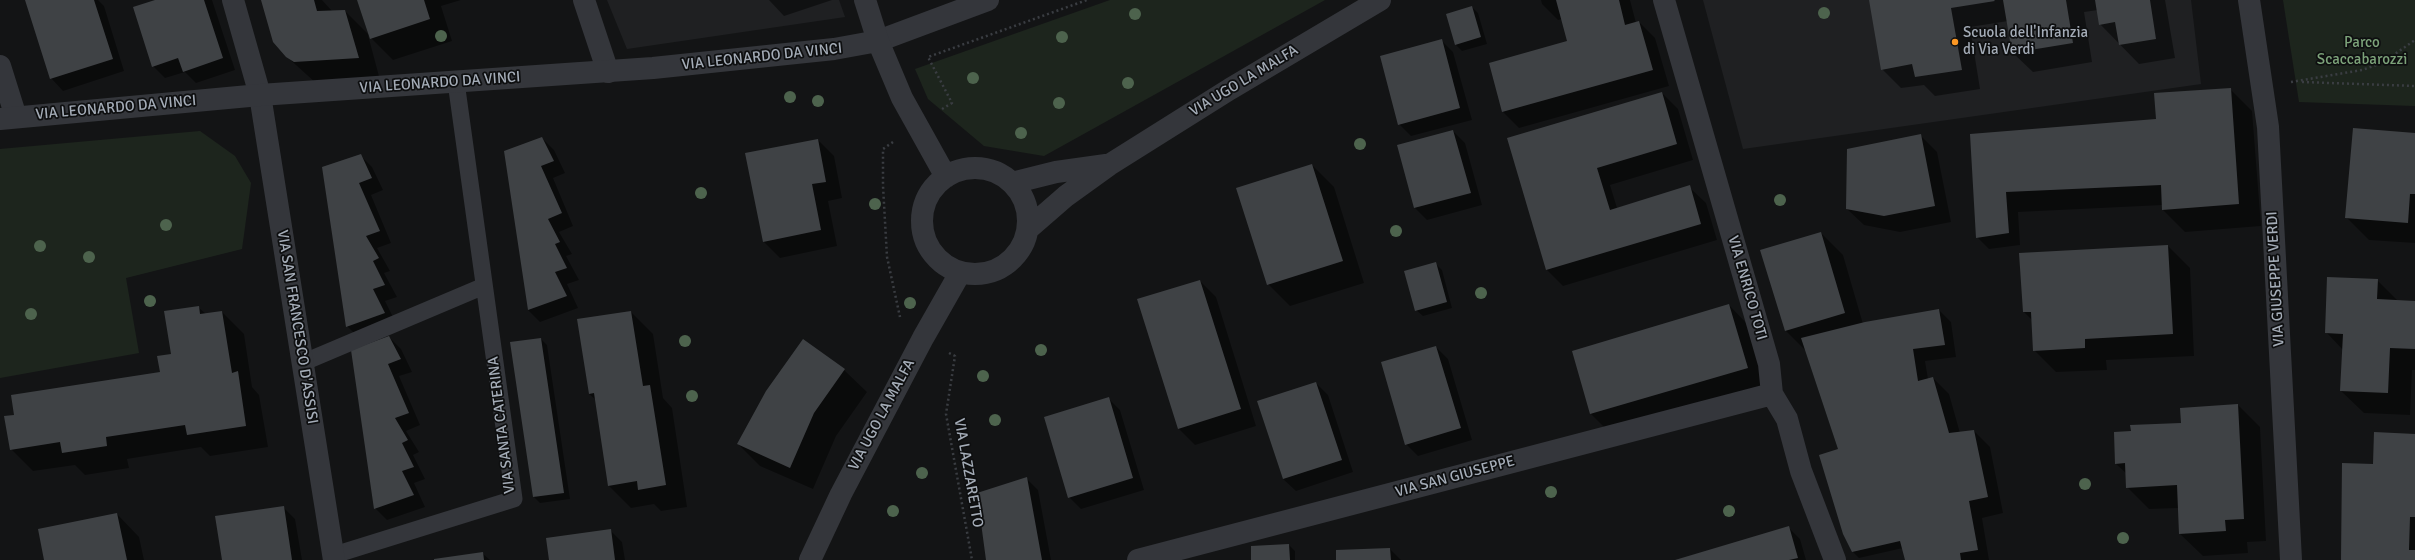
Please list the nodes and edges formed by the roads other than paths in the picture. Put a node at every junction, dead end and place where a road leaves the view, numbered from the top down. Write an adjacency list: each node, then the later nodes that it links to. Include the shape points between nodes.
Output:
1 (233, 0): 12 (street, VIA SAN FRANCESCO D'ASSISI)
2 (584, 0): 10 (street)
3 (865, 0): 8 (street)
4 (988, 0): 8 (street, VIA LEONARDO DA VINCI)
5 (1380, 0): 14 (street, VIA UGO LA MALFA, via 1210,101)
6 (2249, 0): 26 (street, VIA GIUSEPPE VERDI, via 2268,127)
7 (1667, 4): 21 (street, VIA ENRICO TOTI, via 1769,364)
8 (878, 41): 10 (street, VIA LEONARDO DA VINCI, via 834,49); 15 (street, via 902,98)
9 (0, 66): 13 (street)
10 (608, 72): 11 (street, VIA LEONARDO DA VINCI)
11 (456, 82): 12 (street, VIA LEONARDO DA VINCI); 19 (lane, VIA SANTA CATERINA)
12 (260, 94): 13 (street, VIA LEONARDO DA VINCI); 20 (street, VIA SAN FRANCESCO D'ASSISI)
13 (8, 118)
14 (1109, 165): 16 (street, VIA UGO LA MALFA, via 1056,172); 17 (street, VIA UGO LA MALFA, via 1066,196)
15 (946, 177): 16 (street, via 962,170 979,168 997,173); 18 (street, via 933,189 925,204 922,221 925,238 932,253 945,265)
16 (1012, 183): 17 (street, via 1022,196 1028,212)
17 (1028, 229): 18 (street, via 1023,246 1011,261 996,270 978,275)
18 (960, 273): 23 (street, VIA UGO LA MALFA, via 841,494)
19 (484, 286): 20 (lane); 22 (lane, VIA SANTA CATERINA, via 514,499)
20 (302, 363): 22 (street, VIA SAN FRANCESCO D'ASSISI)
21 (1772, 394): 24 (street, VIA SAN GIUSEPPE); 25 (street, VIA ENRICO TOTI, via 1788,419 1801,471)
22 (334, 558)
23 (810, 560)
24 (1138, 560)
25 (1835, 560)
26 (2291, 560)

